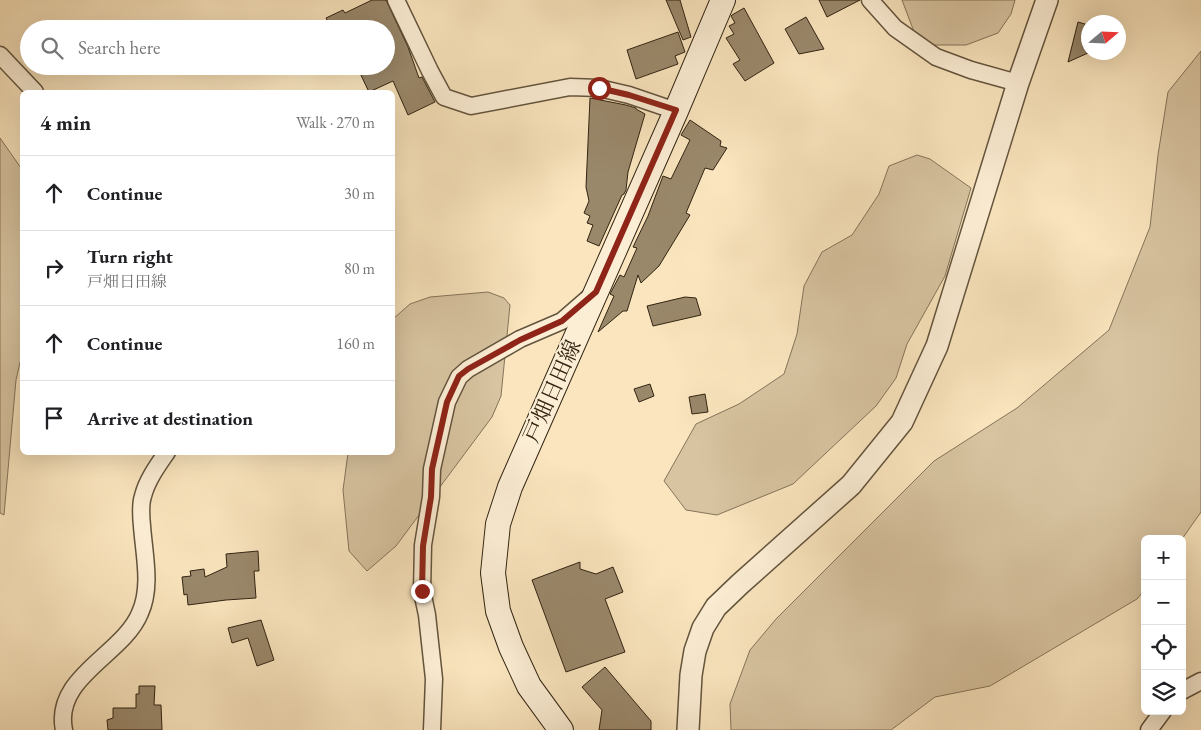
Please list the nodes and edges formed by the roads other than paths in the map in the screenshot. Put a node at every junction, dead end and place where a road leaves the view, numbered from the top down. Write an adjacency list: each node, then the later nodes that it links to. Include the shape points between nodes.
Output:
1 (396, 0): 8 (street, via 444,97 471,106 570,87 599,88)
2 (723, 0): 8 (main road, 戸畑日田線)
3 (870, 0): 6 (street, via 895,28 936,57)
4 (1047, 0): 6 (street)
5 (0, 55): 7 (street)
6 (1018, 83): 17 (street, via 937,346 902,422 851,485 716,607 703,628 696,651 691,675)
7 (33, 90)
8 (676, 110): 9 (main road, 戸畑日田線)
9 (596, 292): 15 (street, via 562,321 468,369 459,376 447,402 432,469 423,546 422,591 434,679); 16 (main road, 戸畑日田線, via 510,486 498,524 493,573 498,611 511,647 529,686)
10 (165, 455): 14 (street, via 143,495 141,513 146,579 140,614 132,628 74,686 61,717)
11 (1201, 681): 12 (street)
12 (1186, 689)
13 (1160, 715): 18 (street)
14 (64, 730)
15 (432, 730)
16 (561, 730)
17 (688, 730)
18 (1149, 730)

